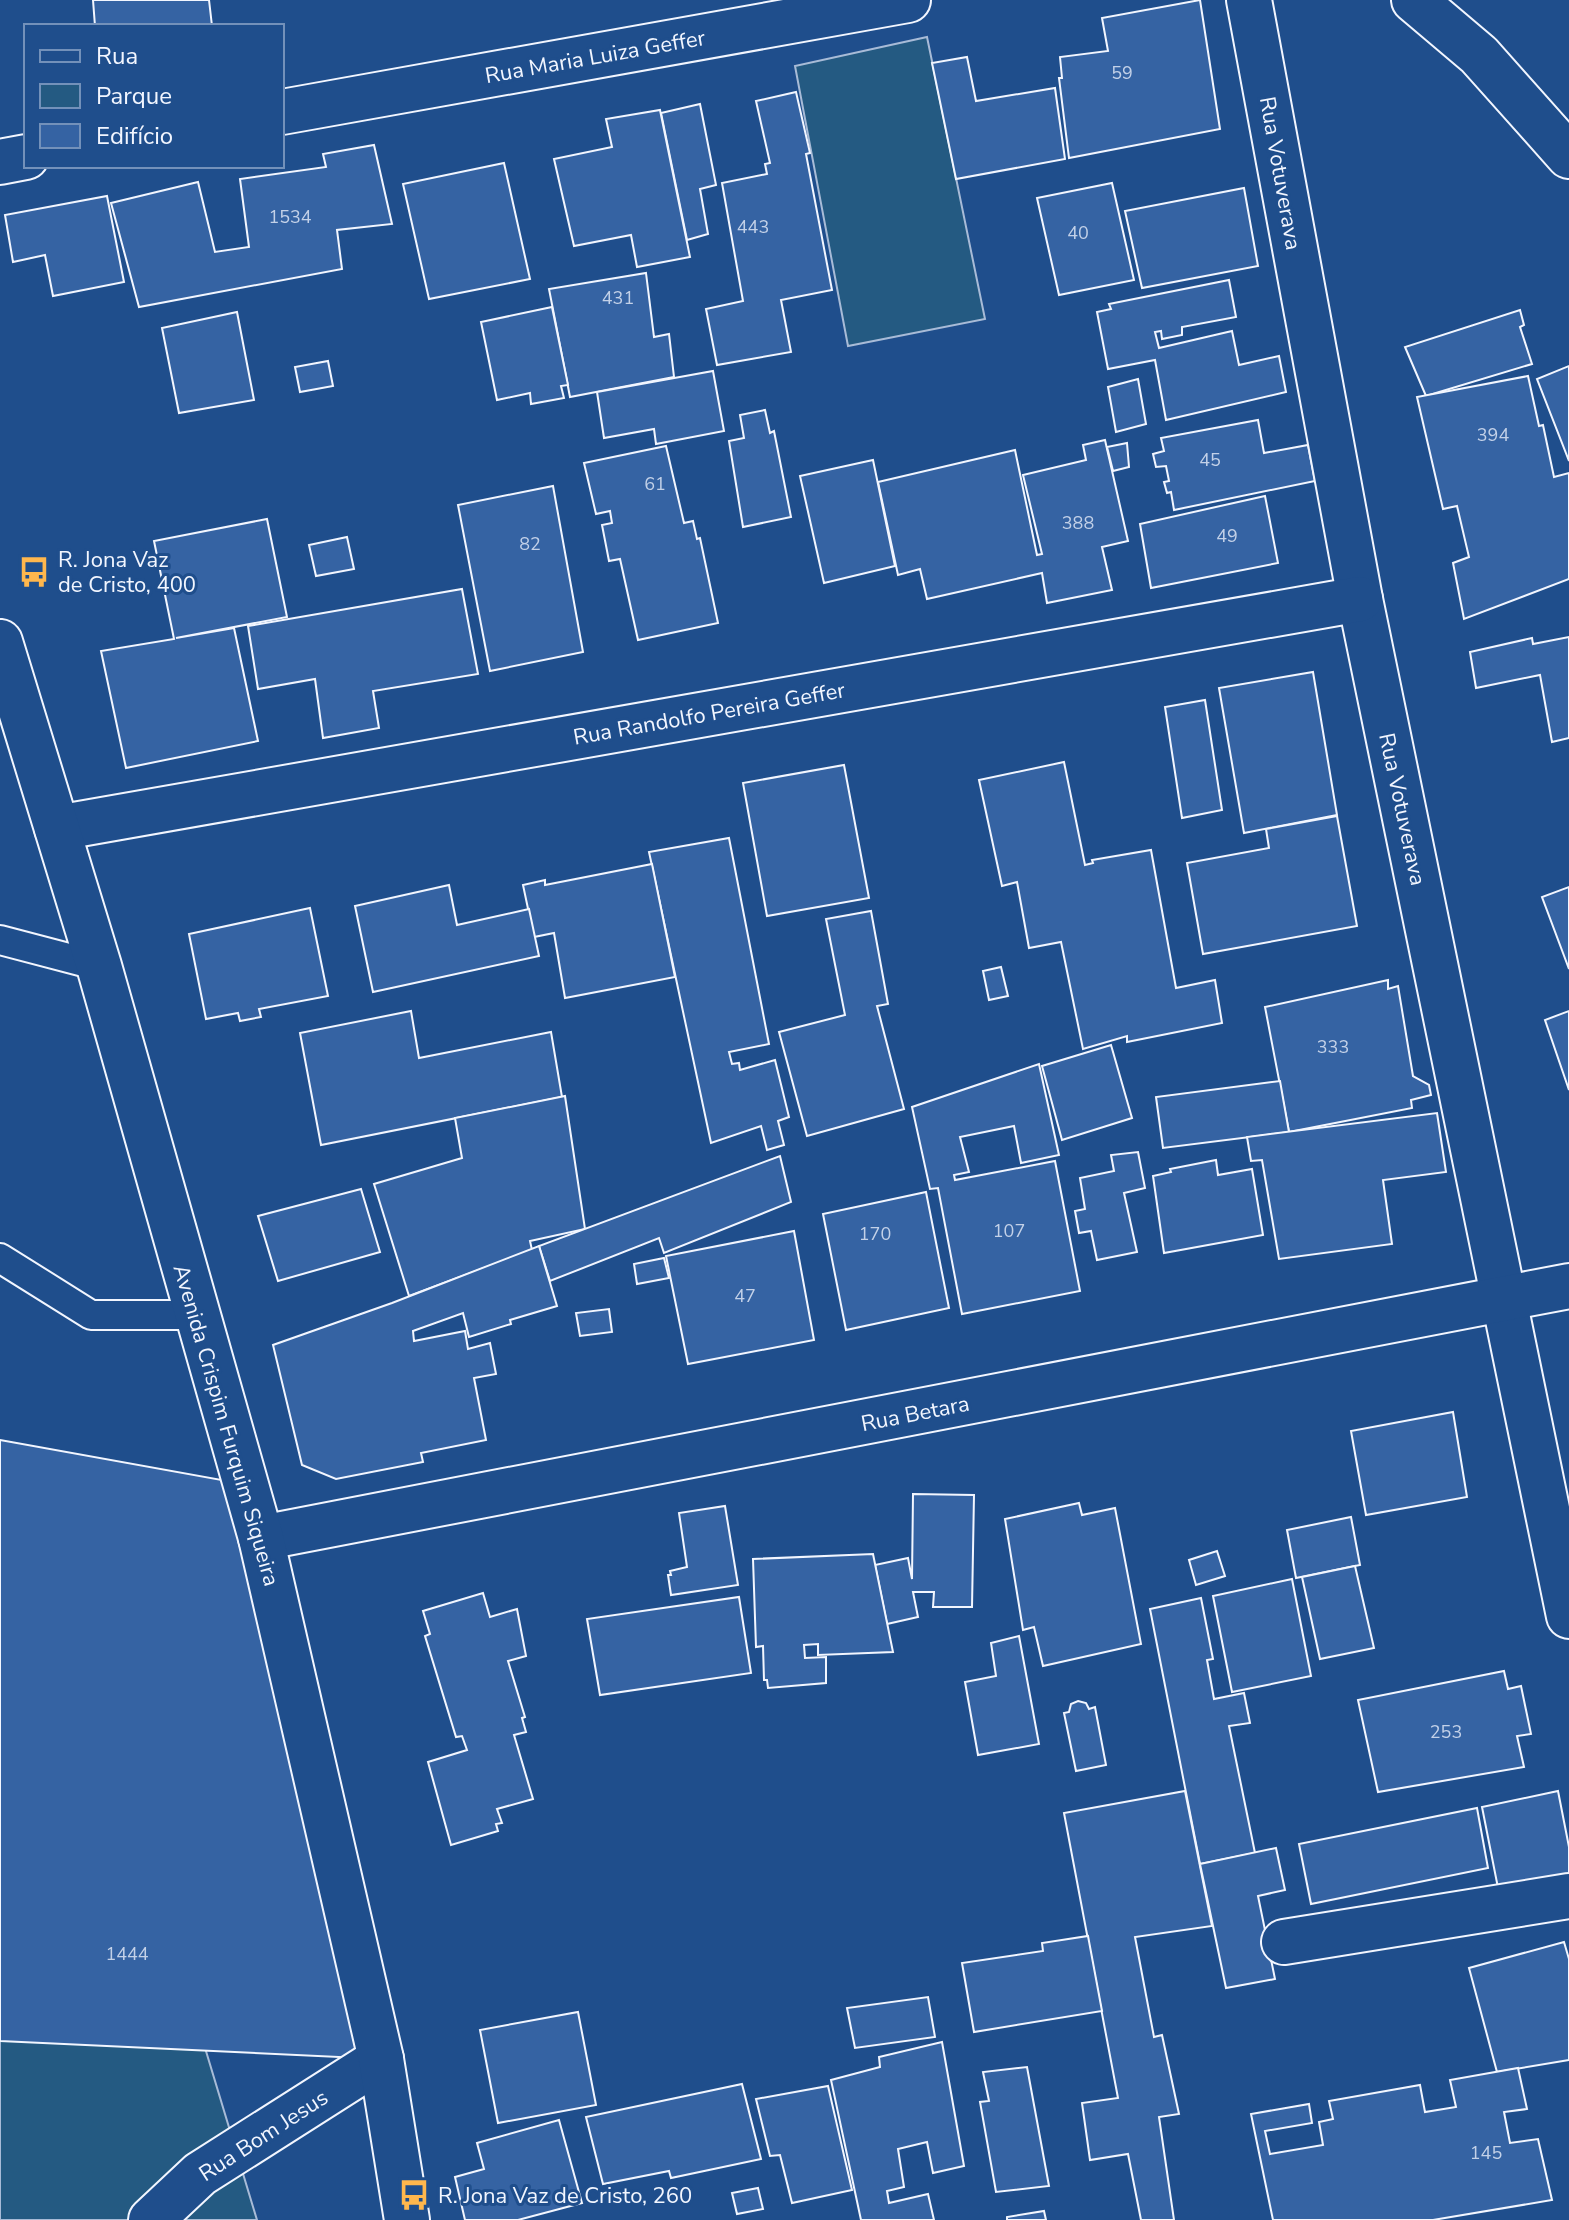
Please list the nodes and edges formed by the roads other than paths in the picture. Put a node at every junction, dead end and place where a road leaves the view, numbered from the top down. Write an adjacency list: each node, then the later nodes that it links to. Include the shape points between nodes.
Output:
1 (908, 0): 4 (street, Rua Maria Luiza Geffer)
2 (1249, 0): 8 (street, Rua Votuverava)
3 (1414, 0): 5 (street, via 1479,55)
4 (284, 112)
5 (1569, 156)
6 (24, 157): 7 (street)
7 (0, 162)
8 (1360, 599): 10 (street, Rua Randolfo Pereira Geffer); 15 (street, Rua Votuverava)
9 (0, 642): 10 (street, Avenida Crispim Furquim Siqueira)
10 (57, 828): 12 (street, Avenida Crispim Furquim Siqueira)
11 (0, 940): 12 (lane)
12 (99, 966): 16 (street, Avenida Crispim Furquim Siqueira)
13 (0, 1258): 16 (lane, via 91,1315)
14 (1569, 1286): 15 (street, Rua Betara)
15 (1504, 1300): 17 (street, Rua Betara); 18 (street, Rua Votuverava)
16 (196, 1315): 17 (street, Avenida Crispim Furquim Siqueira)
17 (261, 1538): 21 (street, Avenida Crispim Furquim Siqueira)
18 (1569, 1616)
19 (1569, 1896): 20 (street)
20 (1284, 1942)
21 (381, 2059): 22 (street, Rua Bom Jesus, via 200,2174); 23 (street, Avenida Crispim Furquim Siqueira)
22 (151, 2220)
23 (407, 2220)

